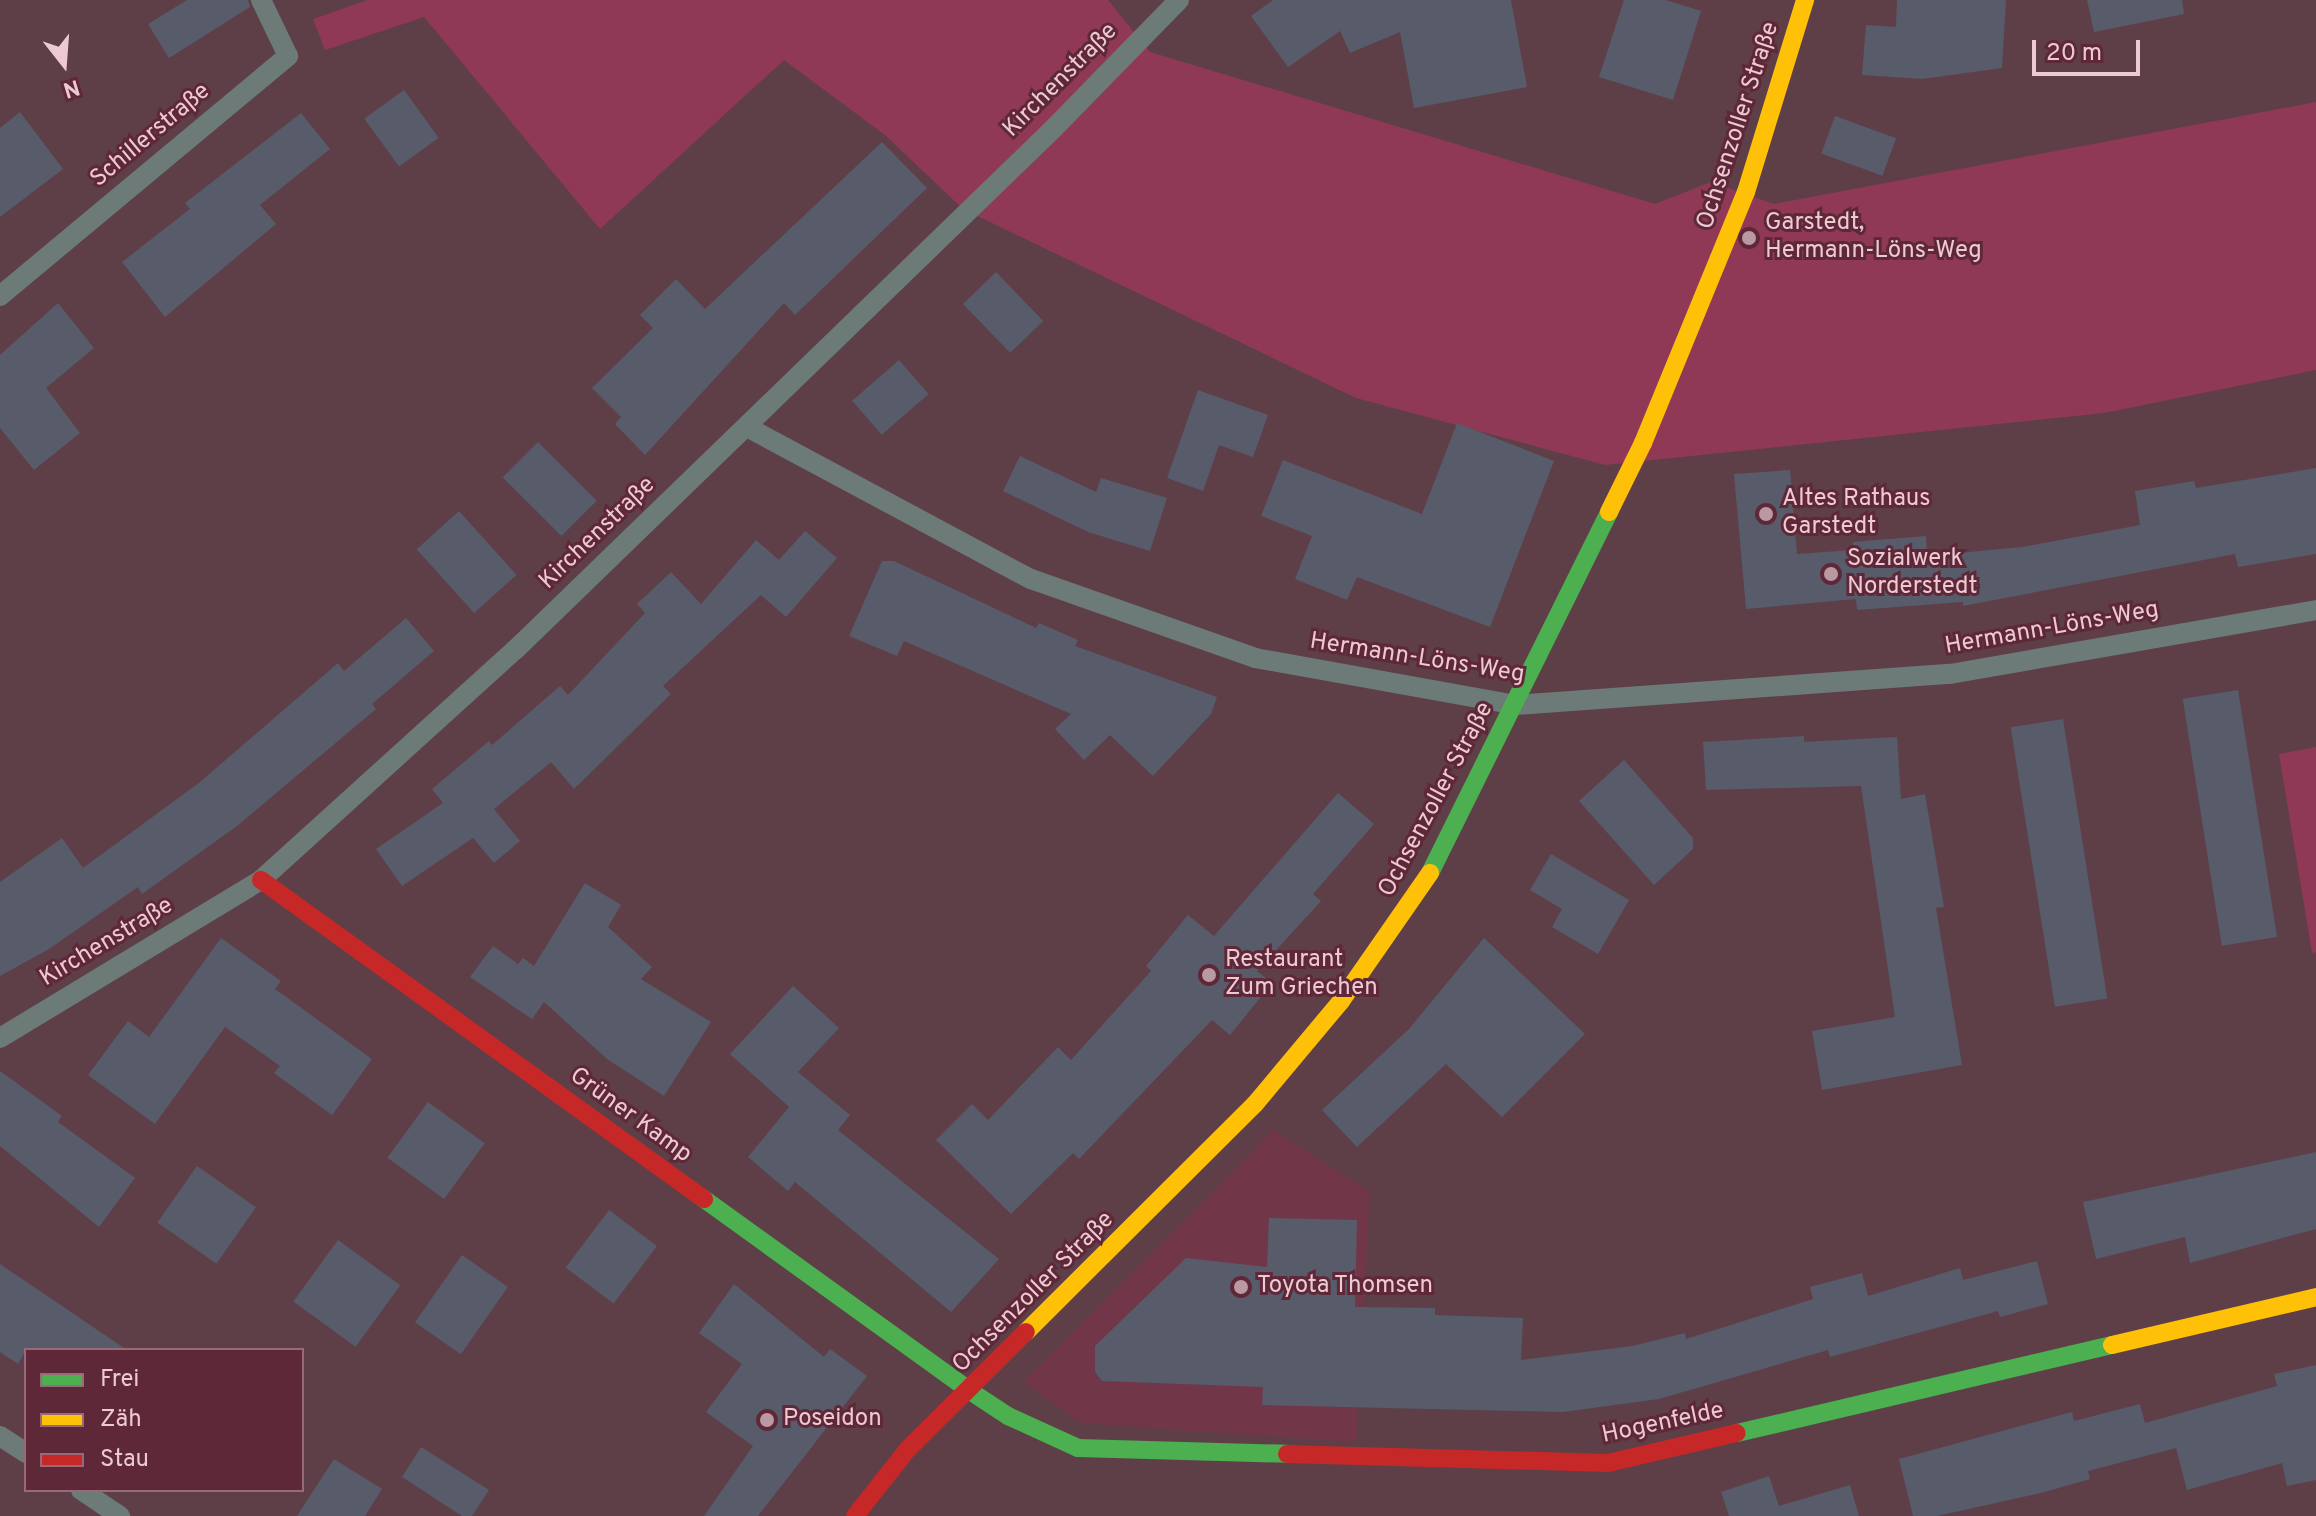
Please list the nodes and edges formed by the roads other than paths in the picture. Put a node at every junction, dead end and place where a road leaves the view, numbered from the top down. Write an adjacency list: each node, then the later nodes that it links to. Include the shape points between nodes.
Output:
1 (261, 0): 4 (street, Schillerstraße, via 288,56)
2 (1179, 0): 5 (street, Kirchenstraße)
3 (1805, 0): 7 (street, Ochsenzoller Straße, via 1736,218 1643,443)
4 (0, 296)
5 (747, 427): 7 (street, Hermann-Löns-Weg, via 1031,579 1255,658); 8 (street, Kirchenstraße, via 515,650)
6 (2316, 610): 7 (street, Hermann-Löns-Weg, via 1950,674)
7 (1515, 705): 11 (street, Ochsenzoller Straße, via 1423,888 1341,1001 1255,1104)
8 (261, 880): 9 (street, Kirchenstraße); 11 (street, Grüner Kamp)
9 (0, 1038)
10 (2316, 1297): 11 (street, Hogenfelde, via 1608,1463 1078,1448 1008,1416)
11 (970, 1391): 16 (street, Ochsenzoller Straße, via 908,1449)
12 (0, 1436): 13 (street)
13 (24, 1452)
14 (84, 1492): 15 (street)
15 (120, 1516)
16 (855, 1516)

